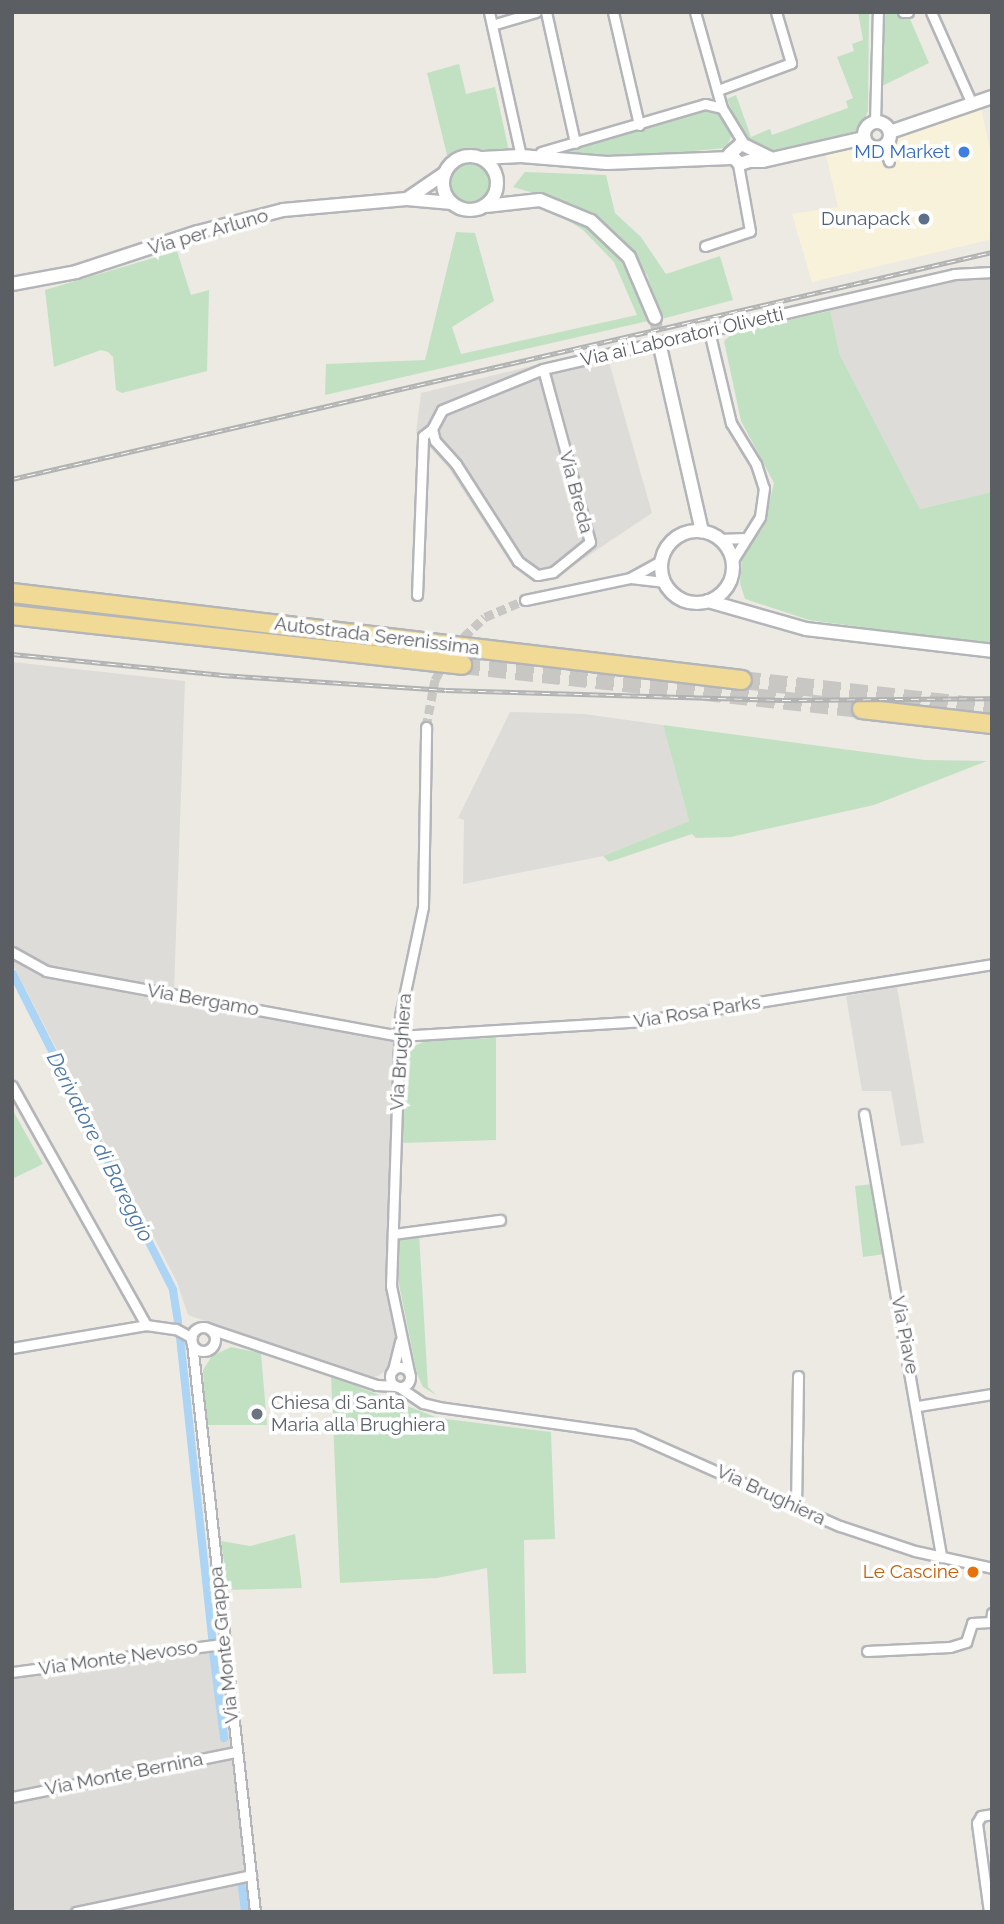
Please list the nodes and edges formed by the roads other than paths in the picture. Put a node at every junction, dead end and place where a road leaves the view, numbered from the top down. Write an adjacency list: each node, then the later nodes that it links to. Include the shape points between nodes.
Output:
1 (489, 12): 9 (street)
2 (537, 12): 9 (street)
3 (546, 12): 18 (street)
4 (613, 12): 15 (street)
5 (695, 12): 10 (street)
6 (776, 12): 10 (street, via 791,64)
7 (878, 12): 14 (street)
8 (931, 12): 12 (street)
9 (492, 25): 22 (street)
10 (718, 90): 13 (street)
11 (992, 97): 12 (street)
12 (972, 104): 16 (street)
13 (722, 108): 15 (street, via 705,104); 21 (street)
14 (875, 123): 16 (street); 17 (street, via 865,130)
15 (639, 125): 18 (street)
16 (890, 132): 19 (street)
17 (864, 138): 19 (street, via 872,148); 21 (street, Via per Arluno, via 770,158)
18 (575, 143): 20 (street)
19 (884, 146): 24 (street)
20 (541, 152)
21 (739, 154): 22 (street, Via per Arluno, via 607,163); 31 (street, via 750,232)
22 (521, 156): 23 (street, Via per Arluno); 26 (street)
23 (482, 158): 25 (street, Via per Arluno, via 463,156); 26 (street)
24 (889, 162)
25 (445, 173): 27 (street, Via per Arluno); 29 (street, via 443,187)
26 (498, 180): 28 (street); 30 (street)
27 (407, 199): 29 (street, Via per Arluno); 33 (street, Via per Arluno, via 283,210 76,272)
28 (526, 199): 30 (street, Via per Arluno); 34 (street, via 568,209 611,237 634,265)
29 (452, 203): 30 (street, Via per Arluno, via 469,211)
30 (486, 206)
31 (705, 246)
32 (992, 272): 35 (street, Via ai Laboratori Olivetti, via 954,274)
33 (12, 284)
34 (655, 318)
35 (709, 331): 37 (street, Via ai Laboratori Olivetti); 42 (street, via 731,423 764,488 760,517)
36 (661, 351): 39 (street)
37 (542, 369): 38 (street, Via ai Laboratori Olivetti, via 442,410); 38 (street, Via Breda, via 590,542 553,572 537,575 518,561 456,464 435,441)
38 (432, 429): 50 (street, via 423,436)
39 (695, 512): 40 (street); 41 (street)
40 (702, 531): 41 (street); 43 (street)
41 (686, 533): 44 (street, via 667,548)
42 (746, 538): 43 (street); 45 (street)
43 (719, 539): 45 (street)
44 (662, 560): 46 (street); 47 (street)
45 (733, 560): 48 (street)
46 (629, 578): 47 (street); 51 (street)
47 (665, 582): 52 (street, via 678,597)
48 (730, 583): 52 (street); 53 (street)
49 (12, 593): 57 (highway, Autostrada Serenissima)
50 (417, 595)
51 (525, 600)
52 (708, 601): 53 (street)
53 (743, 610): 55 (street, via 806,629)
54 (12, 615): 56 (highway, Autostrada Serenissima)
55 (992, 651)
56 (462, 664)
57 (742, 680)
58 (862, 709): 59 (highway)
59 (992, 724)
60 (426, 727): 63 (street, Via Brughiera, via 423,907 402,998)
61 (12, 952): 63 (street, Via Bergamo, via 46,971)
62 (992, 964): 63 (street, Via Rosa Parks, via 641,1021)
63 (399, 1036): 67 (street, Via Brughiera)
64 (12, 1086): 68 (street)
65 (864, 1114): 84 (street, Via Piave)
66 (500, 1220): 67 (street)
67 (393, 1234): 72 (street, Via Brughiera, via 392,1297)
68 (146, 1325): 70 (street); 75 (street)
69 (198, 1328): 70 (street); 71 (street); 73 (street)
70 (176, 1329): 73 (street)
71 (210, 1329): 74 (street); 76 (street)
72 (400, 1336): 77 (street); 78 (street, Via Brughiera)
73 (192, 1340): 76 (street); 80 (street, Via Monte Grappa)
74 (246, 1341): 76 (street); 81 (street)
75 (12, 1348)
76 (210, 1348): 80 (street, Via Monte Grappa)
77 (392, 1371): 78 (street, via 401,1367); 81 (street); 82 (street)
78 (409, 1375): 82 (street); 85 (street, via 419,1394)
79 (798, 1376): 86 (street)
80 (195, 1378): 90 (street, Via Monte Grappa)
81 (367, 1382): 82 (street)
82 (397, 1386): 85 (street, Via Brughiera, via 423,1403)
83 (992, 1394): 84 (street)
84 (918, 1406): 87 (street, Via Piave)
85 (439, 1407): 86 (street, Via Brughiera, via 632,1434)
86 (796, 1507): 87 (street, Via Brughiera, via 877,1540)
87 (941, 1557): 88 (street, Via Brughiera)
88 (992, 1568)
89 (992, 1613): 91 (street, via 991,1622 972,1623 966,1642 950,1647)
90 (216, 1645): 92 (street, Via Monte Nevoso); 93 (street, Via Monte Grappa)
91 (867, 1651)
92 (12, 1672)
93 (236, 1752): 94 (street, Via Monte Bernina); 96 (street, Via Monte Grappa)
94 (12, 1797)
95 (992, 1814): 99 (street, via 981,1816 977,1824)
96 (251, 1875): 97 (street); 98 (street, Via Monte Grappa)
97 (76, 1912)
98 (255, 1912)
99 (989, 1912)

